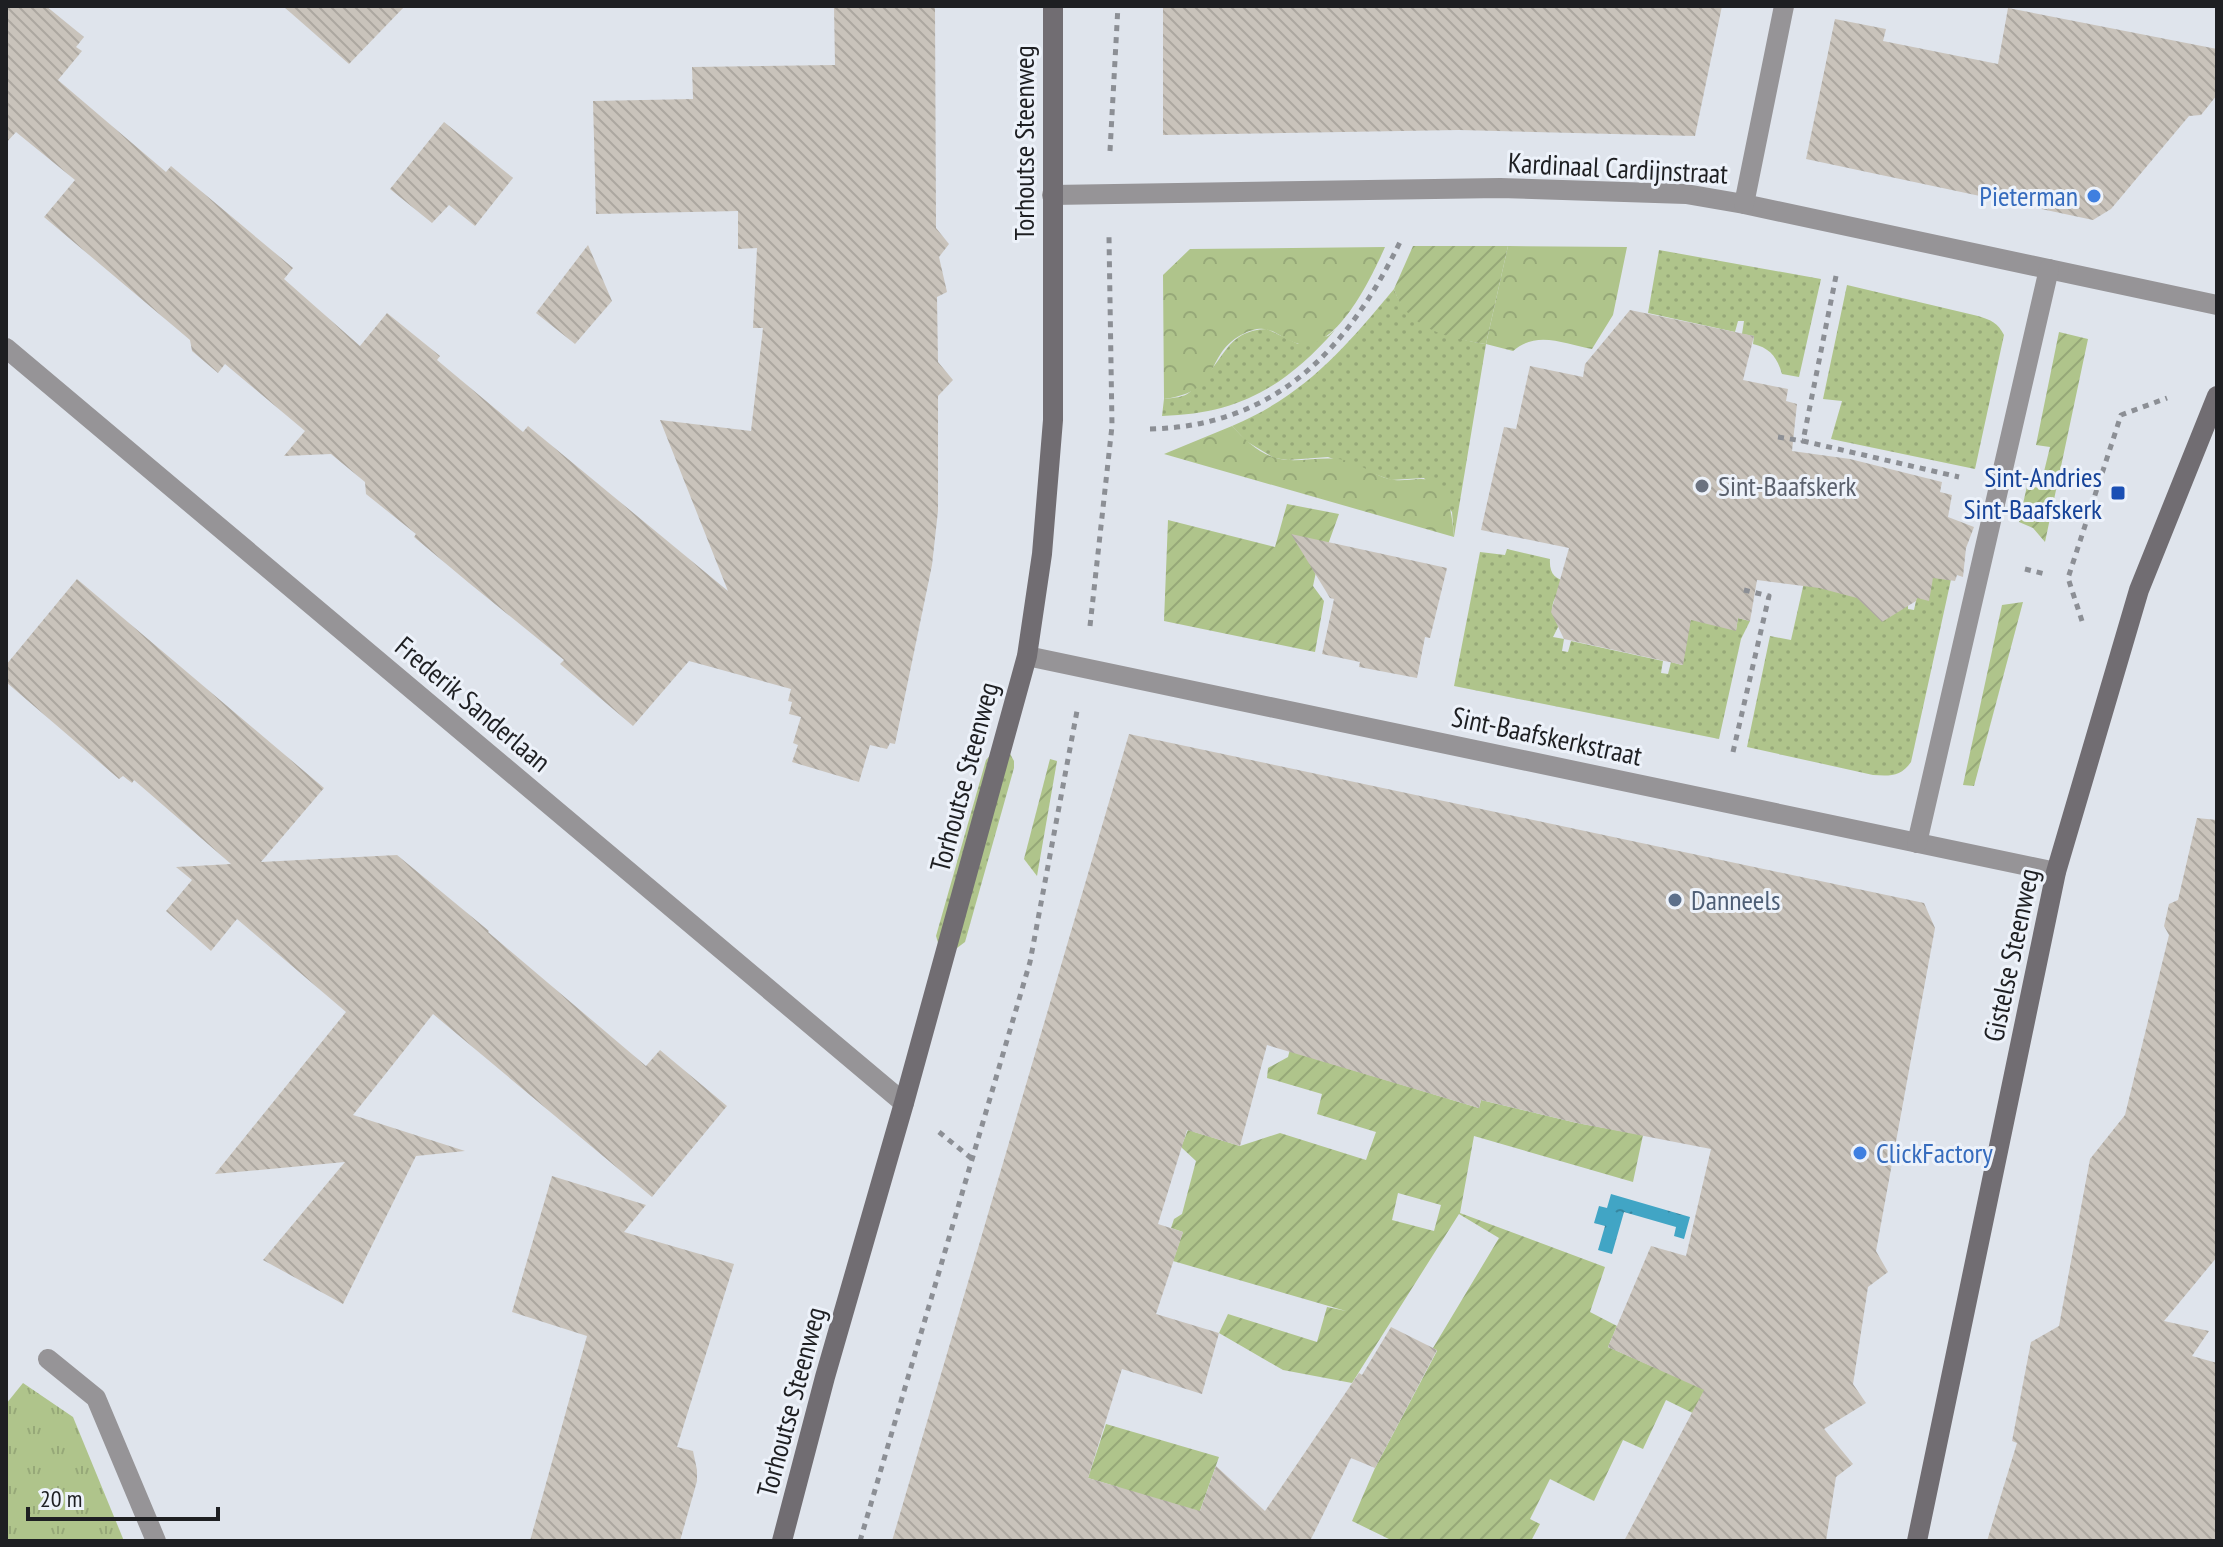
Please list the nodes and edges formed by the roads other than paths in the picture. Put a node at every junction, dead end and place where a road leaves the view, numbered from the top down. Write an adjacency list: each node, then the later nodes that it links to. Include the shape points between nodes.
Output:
1 (1053, 6): 3 (main road, Torhoutse Steenweg)
2 (1784, 6): 4 (street)
3 (1052, 195): 4 (street, Kardinaal Cardijnstraat, via 1500,188 1686,194); 9 (main road, Torhoutse Steenweg, via 1053,420)
4 (1744, 204): 5 (street, Kardinaal Cardijnstraat)
5 (2049, 269): 6 (street, Kardinaal Cardijnstraat); 10 (street)
6 (2217, 305)
7 (6, 348): 12 (street, Frederik Sanderlaan)
8 (2217, 396): 11 (main road, Gistelse Steenweg, via 2139,590)
9 (1027, 656): 10 (street, Sint-Baafskerkstraat); 12 (main road, Torhoutse Steenweg)
10 (1917, 843): 11 (street, Sint-Baafskerkstraat)
11 (2056, 872): 16 (main road, Gistelse Steenweg)
12 (904, 1103): 15 (main road, Torhoutse Steenweg)
13 (48, 1359): 14 (street, via 96,1398)
14 (156, 1541)
15 (782, 1541)
16 (1917, 1541)

